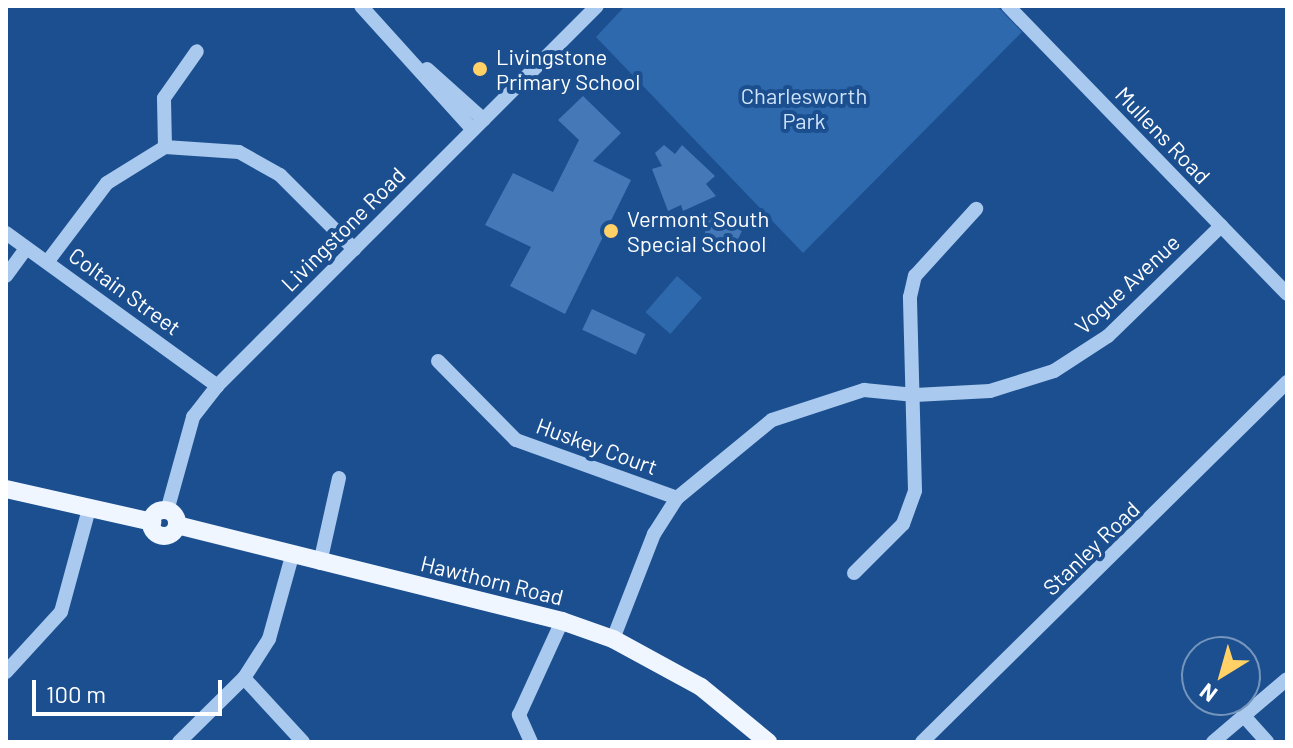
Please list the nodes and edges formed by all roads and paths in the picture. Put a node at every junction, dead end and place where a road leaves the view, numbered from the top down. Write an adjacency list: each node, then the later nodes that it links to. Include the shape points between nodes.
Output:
1 (361, 6): 5 (street)
2 (597, 6): 5 (street, Livingstone Road)
3 (1008, 6): 8 (street, Mullens Road)
4 (197, 51): 6 (street, via 164,98)
5 (479, 125): 11 (street, Livingstone Road)
6 (165, 147): 11 (street, via 239,152 280,175); 12 (street, via 107,183)
7 (976, 209): 18 (street, via 915,276 910,297)
8 (1221, 226): 14 (street, Mullens Road); 18 (street, Vogue Avenue, via 1108,336 1054,371 990,391)
9 (6, 233): 10 (street, Coltain Street)
10 (26, 248): 12 (street, Coltain Street); 13 (street)
11 (354, 249): 17 (street, Livingstone Road)
12 (48, 261): 17 (street, Coltain Street)
13 (6, 276)
14 (1287, 294)
15 (438, 361): 21 (street, Huskey Court, via 516,440)
16 (1287, 382): 39 (street, Stanley Road)
17 (217, 386): 23 (street, Livingstone Road, via 193,417)
18 (915, 395): 21 (street, Vogue Avenue, via 864,390 772,420); 26 (street, via 915,491 903,524)
19 (339, 478): 25 (street)
20 (6, 489): 22 (main road, Hawthorn Road)
21 (677, 498): 28 (street, Vogue Avenue, via 654,534)
22 (89, 509): 23 (main road, Hawthorn Road); 29 (street, via 61,612)
23 (165, 520): 24 (main road, Hawthorn Road)
24 (292, 556): 25 (main road, Hawthorn Road); 30 (street, via 269,639)
25 (320, 563): 27 (main road, Hawthorn Road)
26 (854, 573)
27 (562, 621): 28 (main road, Hawthorn Road); 37 (street, via 519,715)
28 (613, 639): 38 (main road, Hawthorn Road, via 701,687)
29 (6, 672)
30 (244, 678): 35 (street); 36 (street)
31 (1287, 679): 32 (street)
32 (1261, 700)
33 (1242, 716): 40 (street)
34 (1244, 716): 41 (street)
35 (179, 742)
36 (303, 742)
37 (531, 742)
38 (768, 742)
39 (922, 742)
40 (1213, 742)
41 (1267, 742)

